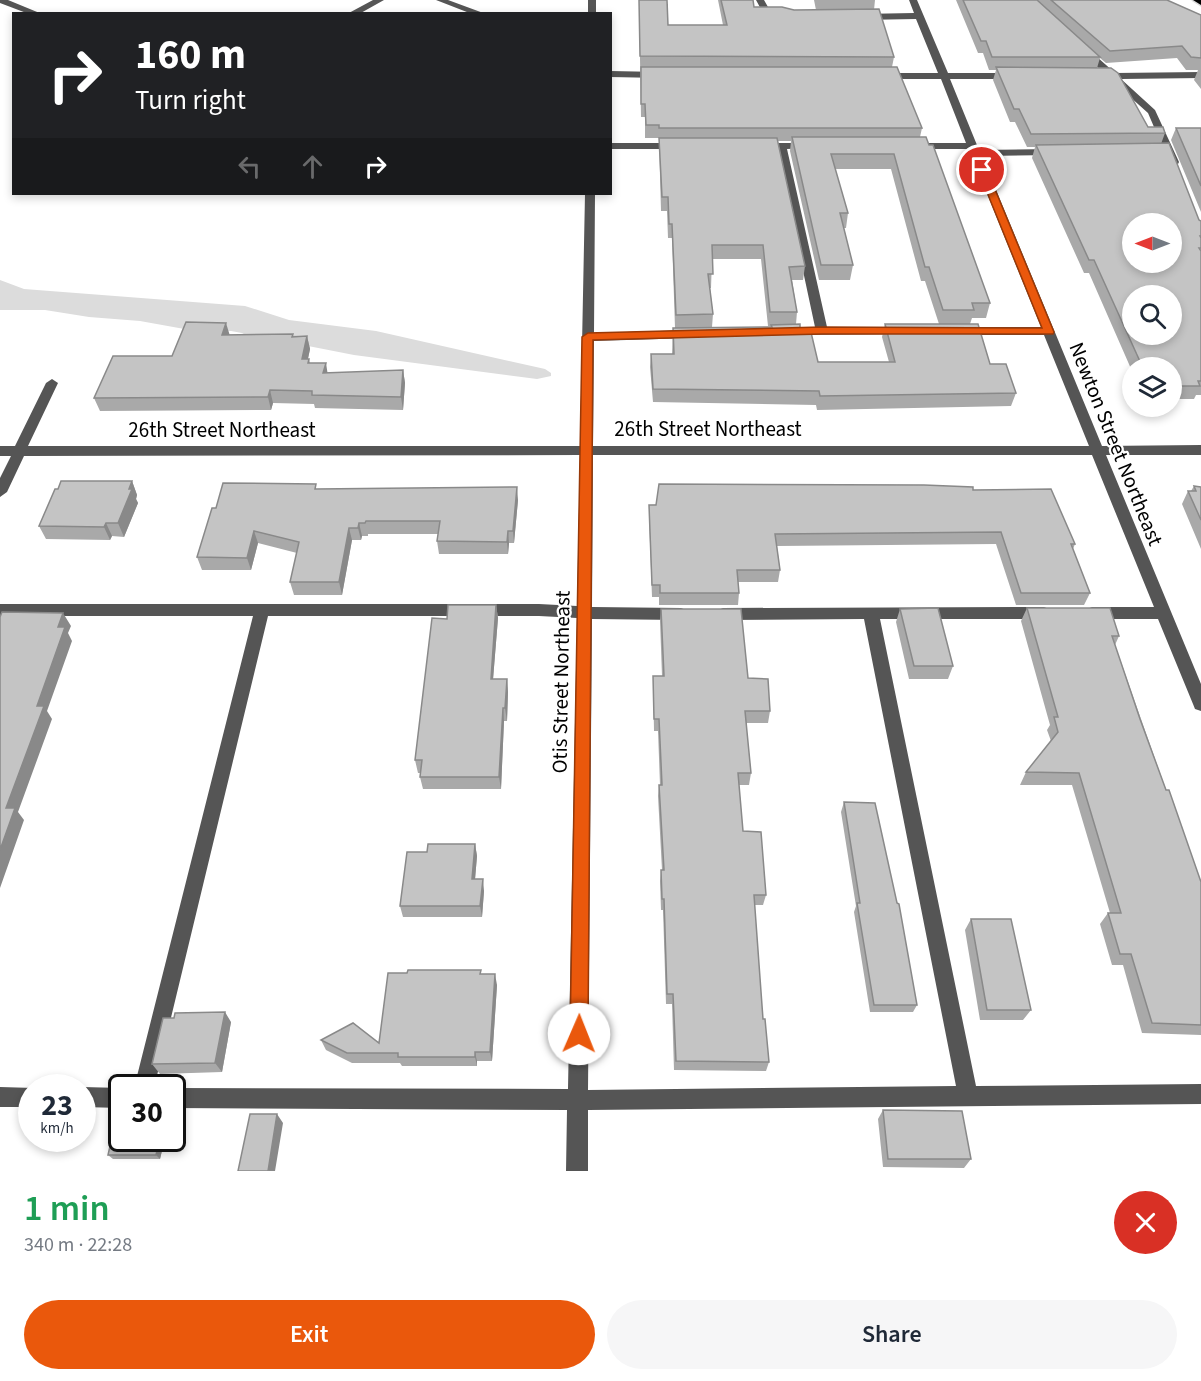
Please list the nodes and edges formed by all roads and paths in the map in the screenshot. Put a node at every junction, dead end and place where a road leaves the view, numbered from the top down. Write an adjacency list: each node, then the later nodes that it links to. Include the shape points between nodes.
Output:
1 (0, 0): 6 (street)
2 (380, 0): 7 (street)
3 (440, 0): 8 (street)
4 (760, 0): 11 (street, via 765,9)
5 (913, 0): 10 (street, Newton Street Northeast)
6 (33, 12)
7 (355, 12)
8 (476, 12)
9 (849, 16): 10 (street)
10 (920, 16): 17 (street, Newton Street Northeast)
11 (793, 17)
12 (1077, 44): 20 (street)
13 (612, 74): 14 (street)
14 (669, 75)
15 (1201, 75): 20 (street)
16 (869, 76): 17 (street)
17 (944, 76): 18 (street); 27 (street, Newton Street Northeast)
18 (1020, 76)
19 (1090, 76): 20 (street)
20 (1113, 76): 30 (street, via 1152,112)
21 (612, 146): 22 (street)
22 (690, 146)
23 (747, 146): 24 (street)
24 (781, 146): 25 (street); 33 (street)
25 (815, 146)
26 (896, 146): 27 (street)
27 (974, 149): 28 (street); 37 (street, Newton Street Northeast)
28 (1066, 152)
29 (1159, 152): 30 (street)
30 (1170, 152): 31 (street)
31 (1178, 172)
32 (590, 195): 39 (street, Otis Street Northeast)
33 (822, 331): 34 (street); 36 (street)
34 (917, 331)
35 (952, 331): 37 (street)
36 (775, 332)
37 (1049, 332): 42 (street, Newton Street Northeast)
38 (705, 334): 39 (street)
39 (588, 337): 41 (street, Otis Street Northeast)
40 (52, 383): 45 (street)
41 (586, 450): 42 (street, 26th Street Northeast); 45 (street, 26th Street Northeast); 49 (street, Otis Street Northeast)
42 (1097, 450): 43 (street, 26th Street Northeast); 50 (street, Newton Street Northeast)
43 (1201, 450)
44 (0, 451): 45 (street, 26th Street Northeast)
45 (20, 451): 46 (street)
46 (0, 492)
47 (0, 610): 48 (street)
48 (262, 611): 49 (street); 53 (street)
49 (584, 612): 51 (street); 59 (street, Otis Street Northeast)
50 (1164, 613): 51 (street); 52 (street, Newton Street Northeast)
51 (871, 614): 55 (street)
52 (1201, 704)
53 (147, 1074)
54 (1201, 1094): 55 (street)
55 (968, 1096): 59 (street)
56 (0, 1097): 57 (street)
57 (18, 1097)
58 (186, 1098): 59 (street)
59 (578, 1100): 60 (street, Otis Street Northeast)
60 (577, 1171)

